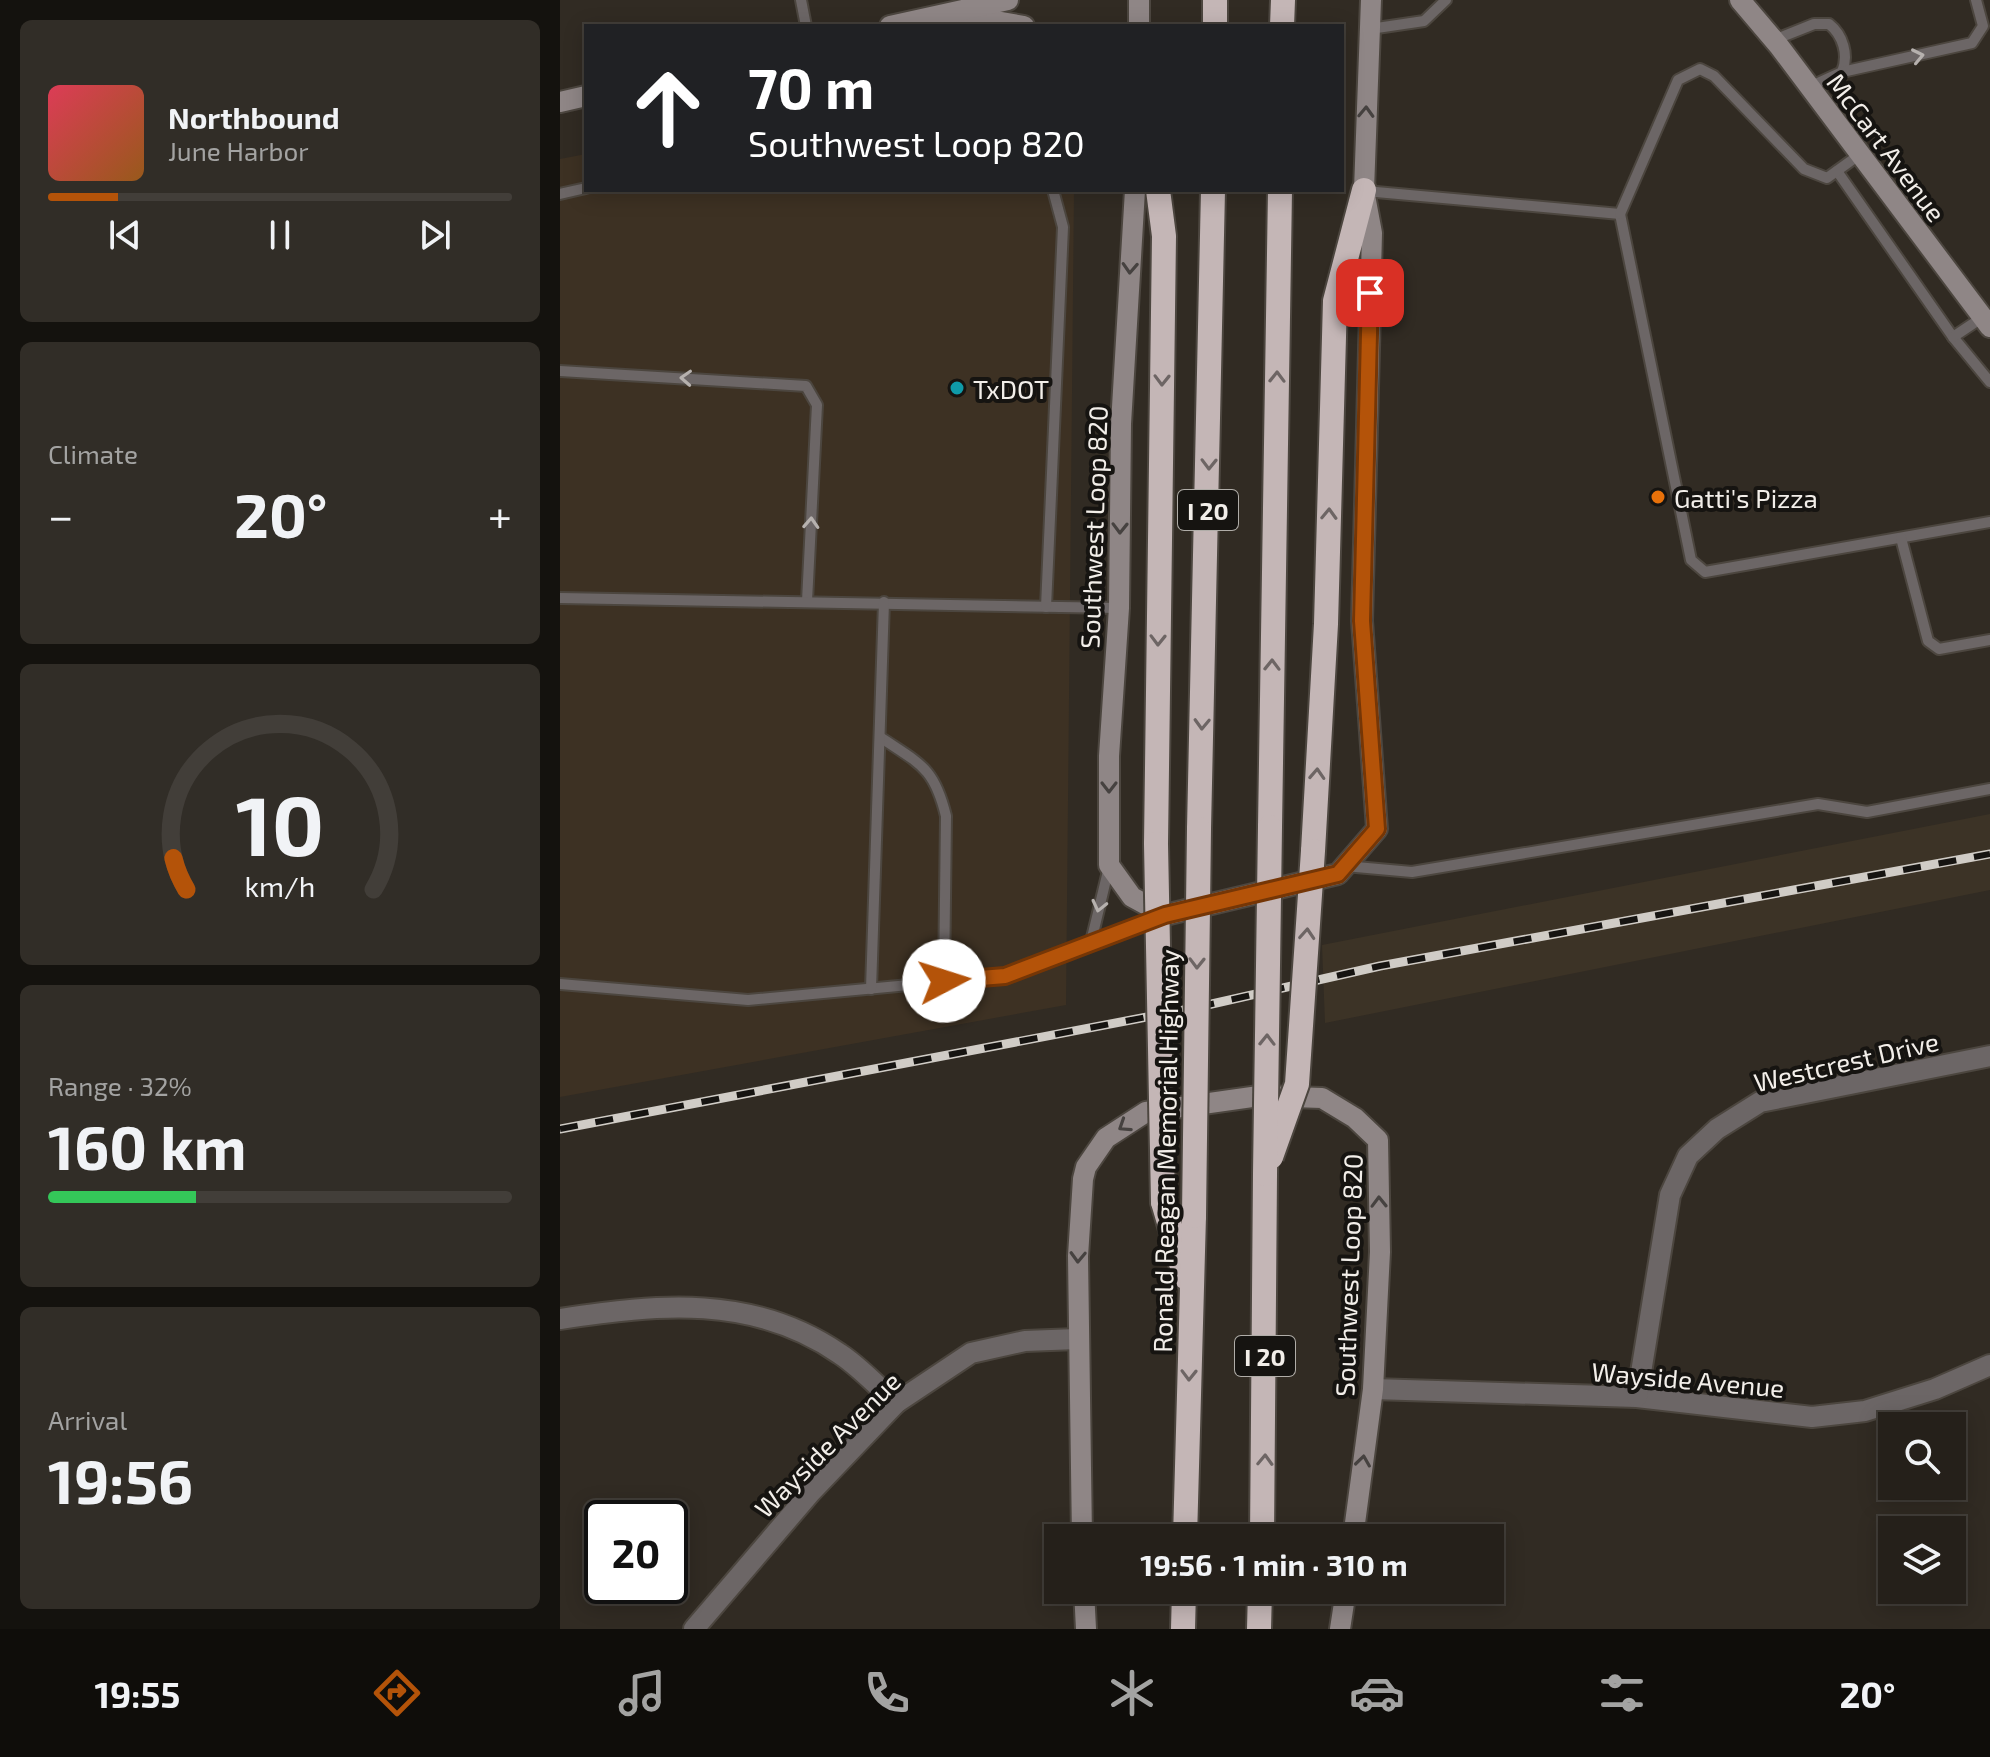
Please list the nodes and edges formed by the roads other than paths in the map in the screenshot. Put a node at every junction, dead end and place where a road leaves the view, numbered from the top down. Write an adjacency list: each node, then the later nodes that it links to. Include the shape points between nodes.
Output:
1 (801, 0): 11 (lane)
2 (1008, 0): 10 (main road)
3 (1139, 0): 14 (main road)
4 (1215, 0): 15 (highway)
5 (1283, 0): 16 (highway)
6 (1371, 0): 17 (main road)
7 (1446, 0): 17 (lane, via 1424,21)
8 (1740, 0): 18 (main road, McCart Avenue)
9 (1976, 0): 19 (lane, one-way to 9, via 1972,43 1983,26)
10 (949, 12): 12 (main road); 13 (main road)
11 (806, 24)
12 (898, 24)
13 (1013, 24)
14 (1139, 24)
15 (1215, 24)
16 (1282, 24)
17 (1370, 29): 26 (main road, one-way to 17)
18 (1774, 40): 19 (lane, via 1814,24 1829,24 1839,31 1845,50); 20 (main road, McCart Avenue)
19 (1842, 72): 20 (lane)
20 (1809, 87): 23 (main road, McCart Avenue)
21 (584, 96): 22 (main road)
22 (560, 102)
23 (1859, 155): 24 (lane); 34 (main road, McCart Avenue)
24 (1837, 171): 33 (lane, via 1827,178 1804,169 1714,76 1700,69 1678,80); 35 (lane)
25 (584, 188): 32 (lane)
26 (1364, 190): 33 (lane); 49 (main road, via 1372,233 1362,621 1377,829); 56 (highway, one-way to 26, bridge, via 1297,1084 1326,624 1335,301)
27 (1054, 192): 43 (lane, via 1063,227)
28 (1135, 192): 44 (main road, Southwest Loop 820, one-way to 44, via 1121,424)
29 (1158, 192): 57 (highway, one-way to 57, bridge, via 1164,236 1156,844 1163,1202)
30 (1213, 192): 57 (highway, Ronald Reagan Memorial Highway / I 20, one-way to 57, bridge)
31 (1280, 192): 56 (highway, I 20, one-way to 31, bridge)
32 (560, 194)
33 (1620, 214): 39 (lane, via 1691,560 1705,572)
34 (1986, 322): 35 (lane)
35 (1953, 337): 37 (lane)
36 (560, 371): 41 (lane, one-way to 36, via 817,405 806,386)
37 (1990, 382)
38 (1990, 522): 39 (lane)
39 (1901, 538): 45 (lane, via 1928,641 1939,649)
40 (560, 598): 41 (lane)
41 (807, 601): 42 (lane)
42 (884, 602): 43 (lane); 46 (lane)
43 (1046, 607): 44 (lane)
44 (1119, 608): 48 (main road, Southwest Loop 820, one-way to 48, via 1109,756)
45 (1990, 640)
46 (880, 737): 52 (lane, via 930,771 941,795 946,816); 54 (lane)
47 (1990, 789): 49 (lane, via 1867,812 1818,804 1412,872)
48 (1109, 865): 50 (main road, via 1132,897); 51 (lane, Southwest Loop 820, one-way to 51)
49 (1345, 866): 50 (main road, via 1338,874)
50 (1165, 915): 51 (lane)
51 (1090, 946): 52 (lane, via 1005,976)
52 (944, 981): 54 (lane)
53 (560, 984): 54 (lane, via 748,1000)
54 (871, 989)
55 (1990, 1056): 62 (street, Westcrest Drive, via 1760,1102 1717,1129 1688,1156 1670,1195)
56 (1265, 1174): 66 (highway, I 20, one-way to 56)
57 (1191, 1297): 65 (highway, Ronald Reagan Memorial Highway / I 20, one-way to 65)
58 (560, 1319): 63 (street, via 694,1305 758,1316 841,1354)
59 (1077, 1339): 61 (main road, Southwest Loop 820, one-way to 59, via 1380,1252 1378,1140 1322,1098 1259,1096 1146,1112 1106,1138 1083,1179); 63 (street, Wayside Avenue, via 1025,1341 971,1353); 64 (main road, Southwest Loop 820)
60 (1990, 1365): 62 (street, Wayside Avenue, via 1865,1411 1812,1417)
61 (1373, 1389): 62 (street, Wayside Avenue); 67 (main road, Southwest Loop 820, one-way to 61)
62 (1637, 1397)
63 (896, 1403): 72 (street, Wayside Avenue, via 811,1492)
64 (1082, 1524)
65 (1185, 1524)
66 (1262, 1524)
67 (1355, 1524)
68 (1085, 1604): 73 (main road)
69 (1184, 1604): 74 (highway)
70 (1260, 1604): 75 (highway)
71 (1344, 1604): 76 (main road)
72 (694, 1629)
73 (1086, 1629)
74 (1183, 1629)
75 (1259, 1629)
76 (1340, 1629)

